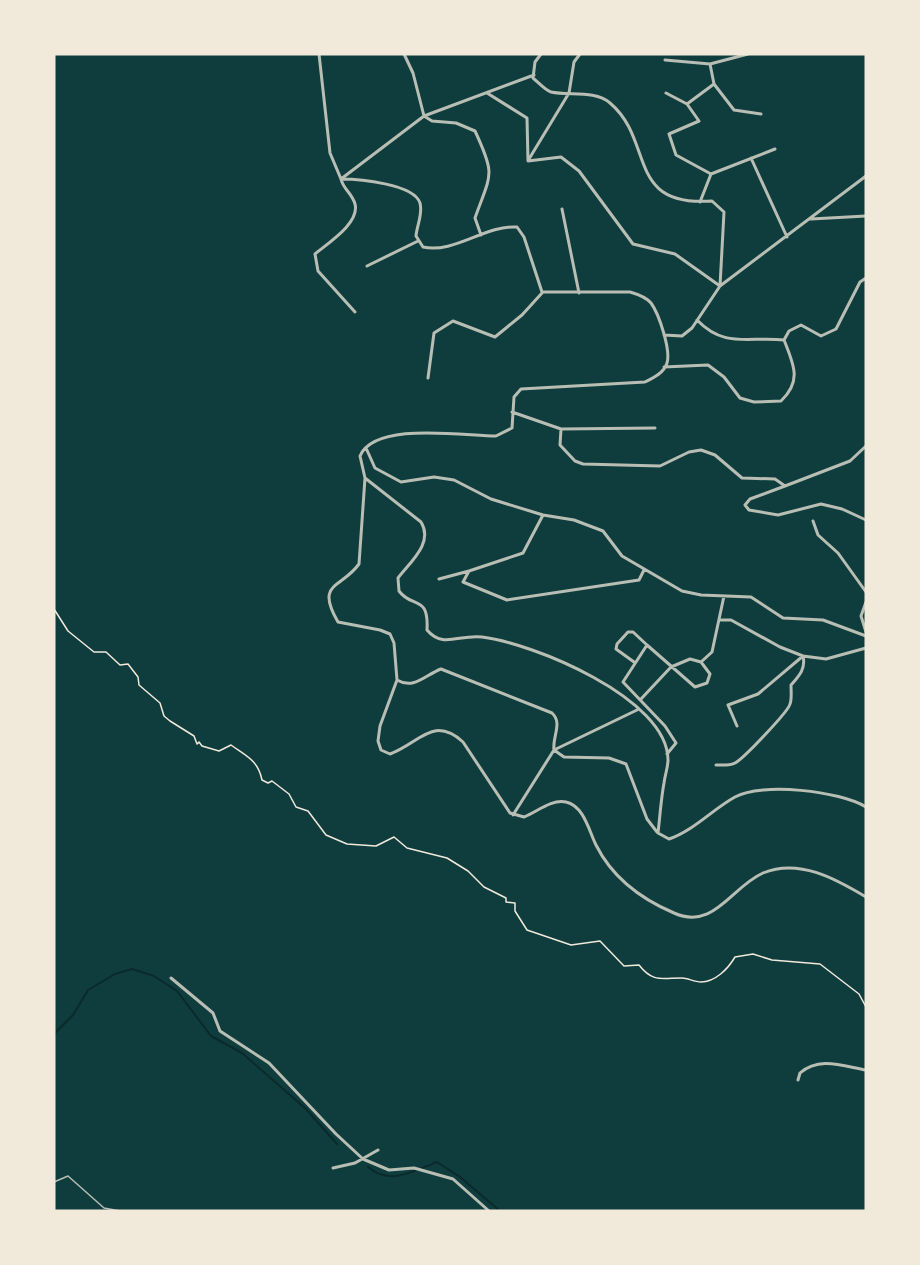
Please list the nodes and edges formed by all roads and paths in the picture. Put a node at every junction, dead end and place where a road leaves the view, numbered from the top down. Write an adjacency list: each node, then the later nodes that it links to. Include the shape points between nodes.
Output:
1 (319, 54): 21 (street, via 330,153)
2 (404, 54): 15 (street)
3 (541, 54): 8 (street, via 535,62)
4 (580, 54): 11 (street, via 574,62)
5 (748, 54): 7 (street)
6 (665, 60): 7 (street)
7 (710, 64): 9 (street)
8 (534, 75): 10 (street); 11 (street, via 549,92)
9 (714, 84): 13 (street); 14 (street, via 734,110)
10 (486, 93): 15 (street); 18 (street, via 527,118)
11 (569, 93): 18 (street); 22 (street, via 608,101 625,120 640,160 657,189 678,200)
12 (666, 93): 13 (street)
13 (687, 104): 19 (street, via 699,121 669,134 676,155)
14 (761, 114)
15 (424, 116): 21 (street); 26 (street, via 475,131 489,162 490,179 475,218)
16 (775, 149): 17 (street)
17 (751, 158): 19 (street); 27 (street)
18 (528, 161): 31 (street, via 561,157 579,171 633,244 675,254)
19 (711, 174): 22 (street)
20 (866, 176): 25 (street)
21 (341, 179): 28 (street, via 413,192 421,210); 34 (street, via 356,206 352,220 315,254 318,271)
22 (700, 202): 31 (street, via 712,201 724,212)
23 (561, 209): 33 (street)
24 (866, 216): 25 (street)
25 (811, 219): 27 (street)
26 (481, 235): 28 (street, via 429,248); 32 (street, via 517,227)
27 (787, 237): 31 (street)
28 (418, 241): 29 (street)
29 (367, 266)
30 (866, 278): 37 (street, via 860,282 836,328 821,336 801,325 789,331)
31 (720, 286): 35 (street)
32 (542, 292): 33 (street); 39 (street, via 495,337 453,321 434,333)
33 (579, 293): 36 (street, via 640,295 650,302)
34 (355, 312)
35 (697, 320): 36 (street, via 682,336); 37 (street, via 710,333 736,341)
36 (664, 335): 38 (street)
37 (784, 340): 38 (street, via 792,359 795,386 781,401 740,398 724,377 708,365)
38 (664, 367): 40 (street, via 645,382 521,389 514,397)
39 (428, 378)
40 (513, 412): 42 (street); 44 (street, via 512,428 496,436 409,431)
41 (655, 428): 42 (street)
42 (561, 429): 46 (street, via 560,445 574,461 583,464 660,466 701,450 715,455 742,478 775,479)
43 (866, 446): 46 (street, via 850,461)
44 (366, 448): 45 (street, via 360,456); 47 (street, via 375,468 401,482 434,477 454,480 490,499)
45 (365, 478): 65 (street, via 359,564 332,586 328,594 330,609 338,622 390,634); 67 (street, via 424,527 424,542 398,578 397,587 402,596 421,604 428,616 427,630 434,638 443,642 472,636 526,648 594,676)
46 (785, 486): 48 (street, via 750,499 745,505 749,510 778,515 821,504)
47 (543, 515): 50 (street, via 574,520 603,531 622,556); 51 (street, via 523,553)
48 (866, 520)
49 (813, 521): 53 (street, via 818,535 838,553)
50 (644, 570): 51 (street, via 639,579 507,600 463,582); 54 (street, via 682,591)
51 (469, 571): 52 (street)
52 (439, 579)
53 (866, 592)
54 (724, 596): 57 (street); 58 (street, via 751,597 783,618 823,620)
55 (866, 602): 58 (street, via 861,616)
56 (54, 609): 77 (path, via 62,625 94,652 106,652 120,665 128,664 139,685 160,703 165,716 194,736 196,744 219,751 231,746 247,753 260,769 262,780 272,781 289,794 296,807 308,811 326,835 347,844 376,846 394,837 407,848 447,858 484,887 506,898 506,902 515,903 515,911 527,930 571,945 600,941 624,966 639,965 651,978 702,982 723,973 735,957 753,954 772,960 820,964 859,994)
57 (721, 620): 61 (street, via 730,620); 63 (street, via 711,652)
58 (866, 634)
59 (647, 645): 62 (street); 62 (street, via 633,632 617,644 616,649); 64 (street)
60 (866, 648): 61 (street, via 826,659)
61 (803, 656): 68 (street, via 758,694 728,705); 71 (street, via 801,674 791,685 790,704 785,713 734,764)
62 (634, 662): 66 (street, via 622,682)
63 (701, 662): 64 (street, via 690,659); 64 (street, via 710,674 707,683 695,687)
64 (671, 667): 66 (street)
65 (397, 680): 69 (street, via 406,684 417,682 441,669 552,712 557,725); 73 (street, via 380,726 381,750 390,754 442,729 452,733)
66 (641, 699): 70 (street, via 676,743)
67 (637, 710): 69 (street); 70 (street, via 660,734)
68 (737, 726)
69 (554, 750): 73 (street); 74 (street, via 564,757 609,758 626,764 647,819)
70 (667, 754): 74 (street)
71 (716, 765)
72 (866, 807): 74 (street, via 831,795 750,790 675,837 669,839)
73 (513, 815): 75 (street, via 524,817 555,801 568,802 584,817 613,872 674,914 693,918 711,914 762,873 790,868 832,876)
74 (658, 833)
75 (866, 897)
76 (171, 978): 81 (street, via 213,1013 220,1031 269,1063)
77 (866, 1007)
78 (866, 1070): 79 (street, via 813,1064 800,1073)
79 (798, 1080)
80 (378, 1150): 81 (street)
81 (363, 1159): 82 (street); 85 (street, via 389,1170 414,1168 453,1179)
82 (333, 1168)
83 (54, 1182): 84 (lane, via 68,1176 104,1208)
84 (120, 1211)
85 (489, 1211)

